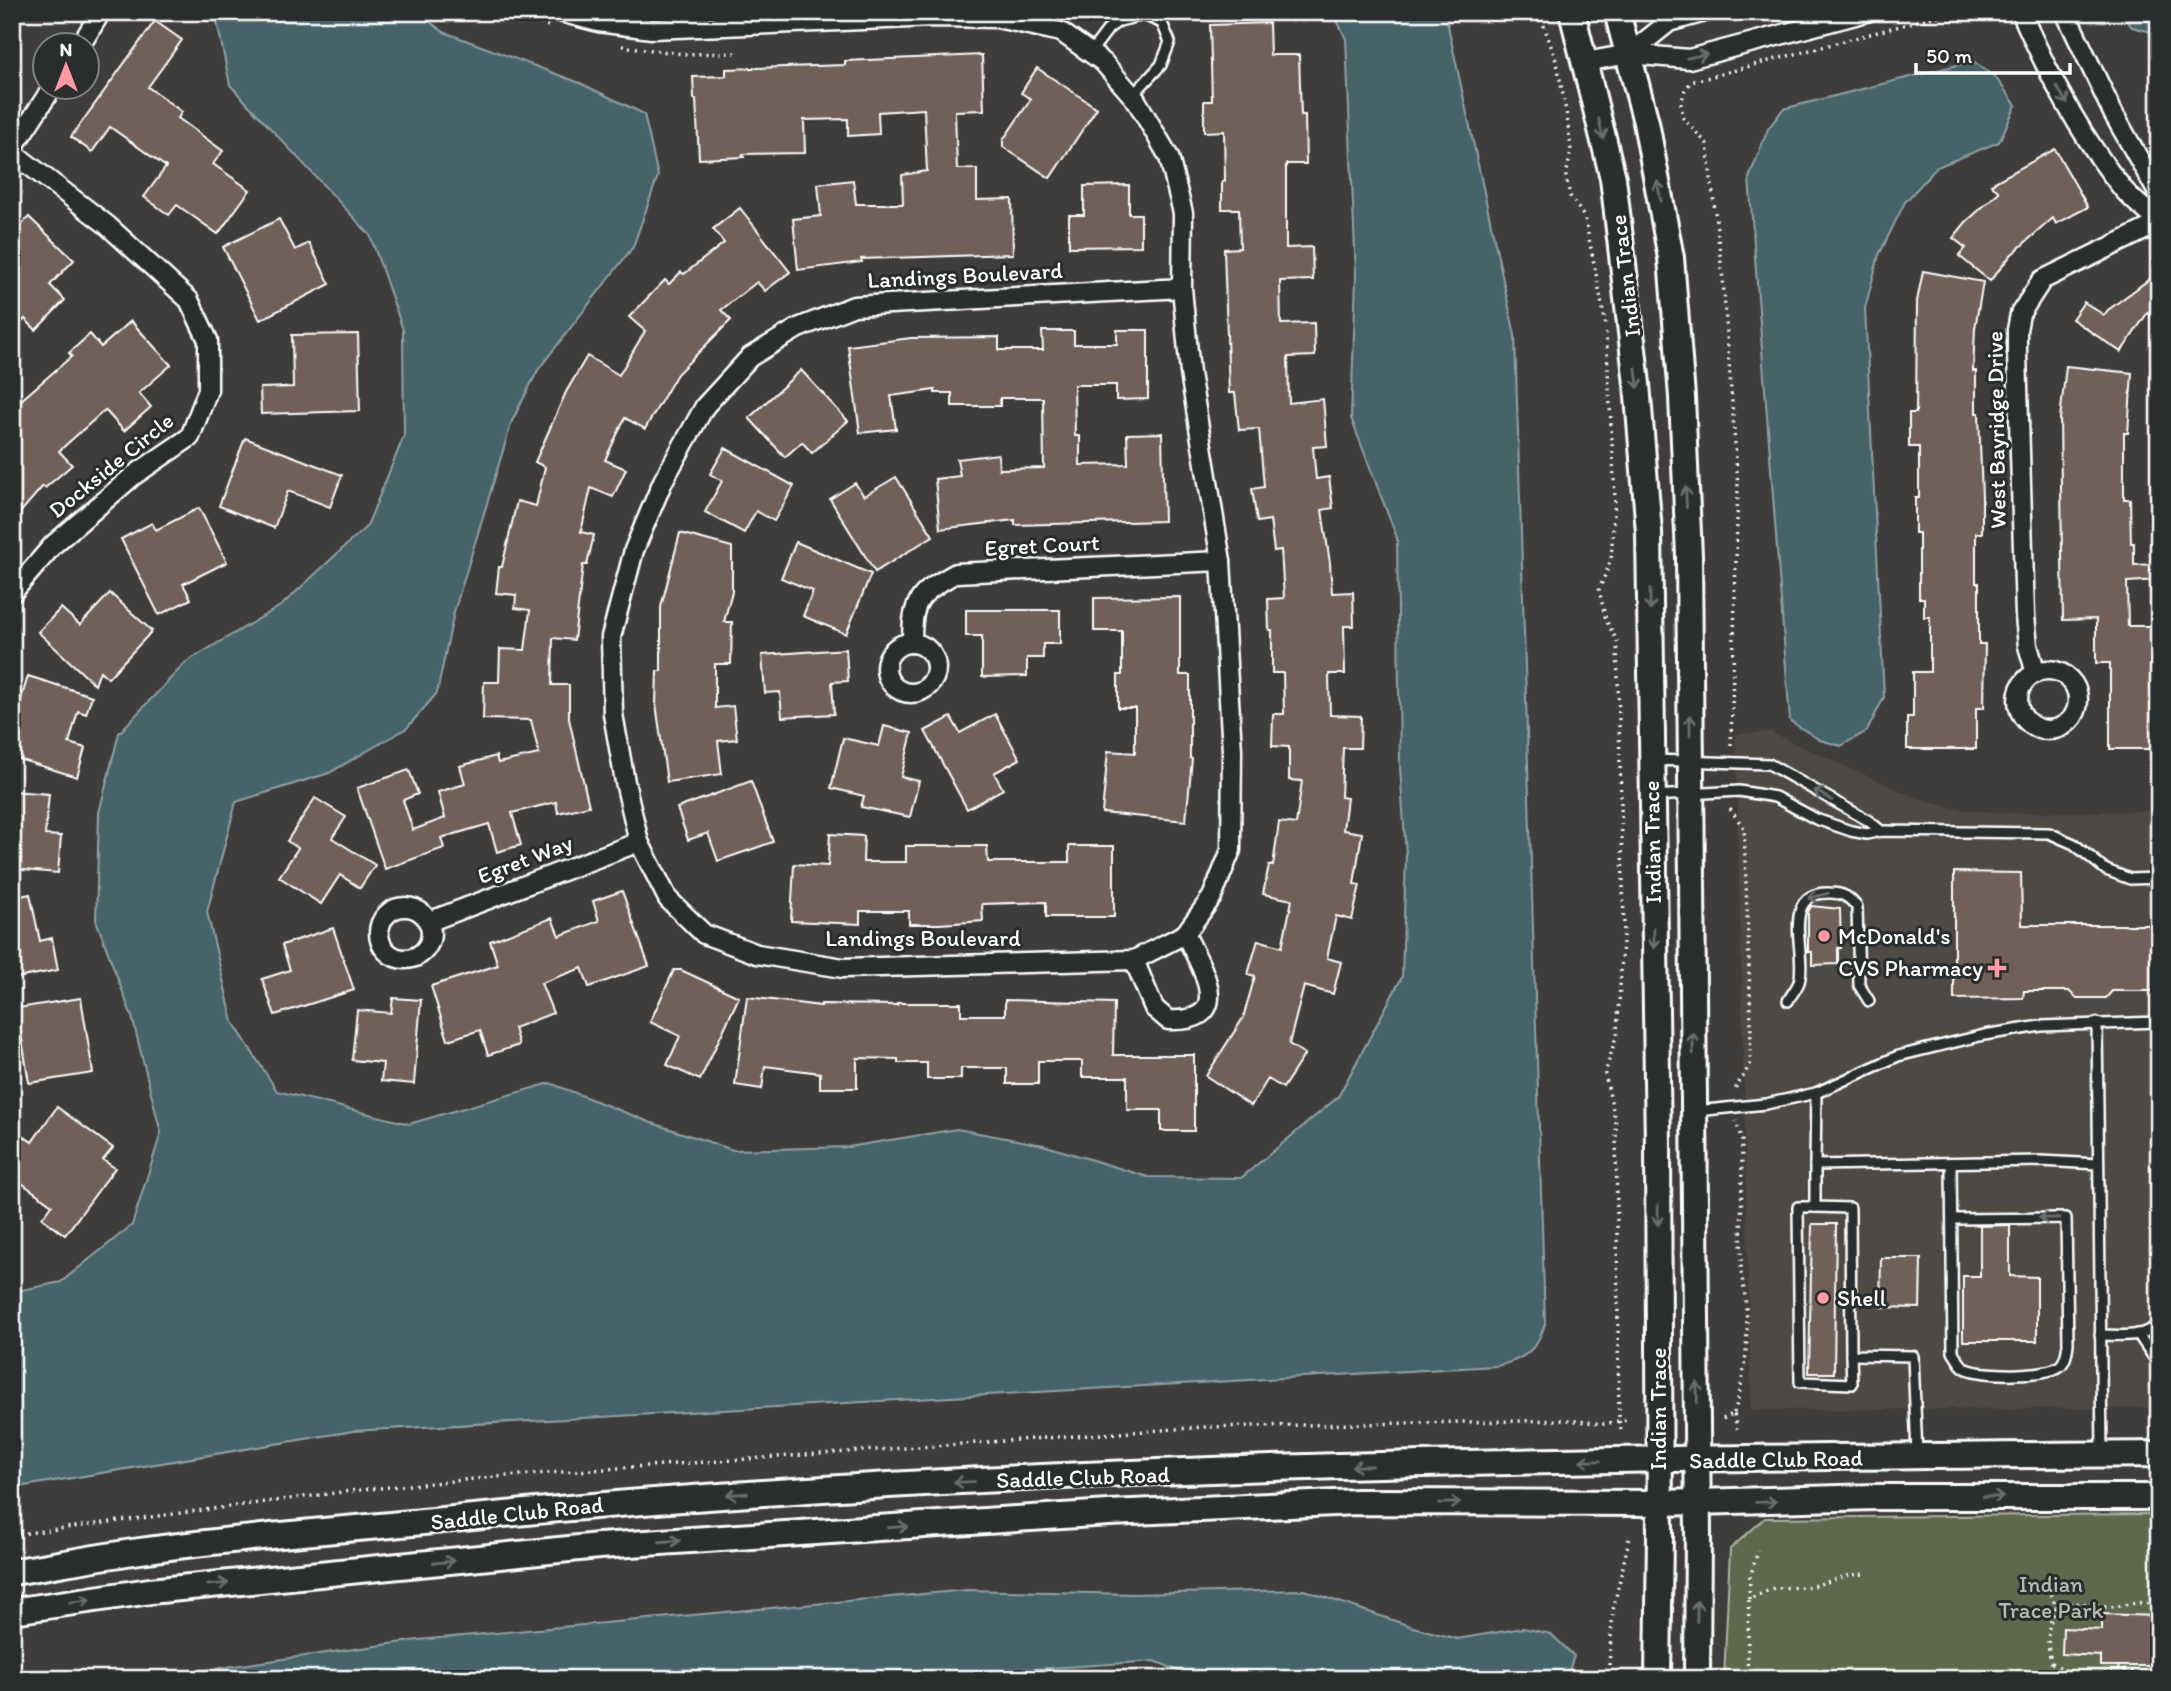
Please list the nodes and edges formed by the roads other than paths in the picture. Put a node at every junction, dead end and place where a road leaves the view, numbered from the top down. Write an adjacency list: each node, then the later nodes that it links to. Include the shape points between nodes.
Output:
1 (101, 12): 10 (street)
2 (560, 12): 9 (street, Landings Boulevard, via 652,29)
3 (1572, 12): 13 (street, Indian Trace)
4 (1617, 12): 12 (street, Indian Trace)
5 (1704, 12): 12 (street, via 1668,22)
6 (1867, 12): 12 (street, one-way to 6, via 1689,59)
7 (2021, 12): 18 (street, one-way to 18, via 2044,66 2082,129 2124,190)
8 (2065, 12): 17 (street, via 2157,191)
9 (728, 19): 11 (street, Landings Boulevard, via 997,18 1061,32)
10 (89, 32)
11 (1090, 53): 14 (street, Landings Boulevard); 14 (lane, via 1119,21 1144,15 1162,23 1170,42 1166,53 1161,65)
12 (1629, 54): 13 (street); 25 (street, Indian Trace, one-way to 12, via 1689,556 1671,258)
13 (1585, 62): 24 (street, Indian Trace, one-way to 24, via 1613,178 1637,384 1649,532)
14 (1132, 96): 19 (street, Landings Boulevard, via 1169,157 1183,213)
15 (43, 102): 16 (street, Dockside Circle)
16 (12, 151): 21 (street, Dockside Circle, via 107,225 189,300 208,340 208,390 190,437 133,476 52,545)
17 (2159, 211)
18 (2159, 222): 23 (street, West Bayridge Drive, via 2042,280 2020,314 2017,353 2025,616)
19 (1182, 288): 20 (street, Landings Boulevard, via 1190,373); 29 (street, Landings Boulevard, via 854,306 797,328 750,358 705,406 663,481 634,550 611,637 613,714)
20 (1221, 561): 22 (street, Egret Court, via 956,573 924,592 912,617); 32 (street, Landings Boulevard, via 1232,751 1231,850 1212,897)
21 (12, 593)
22 (912, 643)
23 (2036, 673)
24 (1651, 760): 25 (lane); 27 (street, Indian Trace)
25 (1691, 761): 26 (street, Indian Trace); 28 (lane, one-way to 25, via 1769,764)
26 (1691, 793): 27 (lane); 28 (lane, via 1739,791 1775,797 1851,831); 39 (street, Indian Trace, one-way to 26)
27 (1651, 796): 53 (street, Indian Trace, one-way to 53)
28 (1881, 831): 30 (lane, via 2049,833 2074,844 2106,870 2130,879)
29 (639, 842): 31 (street, Egret Way); 33 (street, Landings Boulevard, via 668,899 704,934 757,954 844,968)
30 (2159, 878)
31 (428, 922)
32 (1185, 934): 33 (street, Landings Boulevard); 33 (street, via 1209,983 1209,1001 1201,1015 1187,1021 1168,1020 1154,1008)
33 (1134, 960)
34 (1787, 1001): 35 (lane, one-way to 34, via 1859,985 1857,907 1850,898 1827,892 1807,899 1799,909 1800,981)
35 (1869, 1001)
36 (2159, 1022): 37 (lane)
37 (2097, 1023): 38 (lane, via 2040,1026 1926,1048); 41 (lane)
38 (1816, 1093): 39 (lane, via 1766,1104); 42 (lane)
39 (1694, 1111): 54 (street, Indian Trace, one-way to 39)
40 (1951, 1163): 41 (lane); 42 (lane); 44 (lane)
41 (2098, 1164): 47 (lane)
42 (1815, 1165): 43 (lane)
43 (1815, 1207): 48 (lane, via 1850,1208); 48 (lane, via 1798,1207 1800,1382 1852,1384)
44 (1952, 1219): 44 (lane, one-way to 44, via 1953,1352 1964,1368 1982,1374 2047,1372 2061,1365 2068,1344 2066,1218)
45 (2159, 1323): 46 (lane)
46 (2138, 1334): 47 (lane); 49 (lane)
47 (2100, 1335): 51 (lane)
48 (1851, 1355): 52 (lane, via 1913,1356)
49 (2159, 1359)
50 (2159, 1454): 51 (street, Saddle Club Road)
51 (2102, 1455): 52 (street, Saddle Club Road)
52 (1917, 1457): 54 (street, Saddle Club Road)
53 (1658, 1460): 54 (street, Saddle Club Road); 56 (street, Indian Trace); 58 (street, Saddle Club Road, one-way to 58, via 1268,1468 812,1488 601,1504)
54 (1698, 1460): 57 (street, Indian Trace)
55 (2159, 1497): 57 (street, Saddle Club Road, one-way to 55, via 1875,1497)
56 (1659, 1503): 57 (street, Saddle Club Road); 60 (street, Saddle Club Road, one-way to 56, via 599,1546 1109,1513 1357,1502); 62 (street, Indian Trace)
57 (1698, 1503): 63 (street, Indian Trace, one-way to 57)
58 (142, 1551): 59 (street, Saddle Club Road); 60 (street)
59 (12, 1572)
60 (150, 1591): 61 (street, Saddle Club Road, one-way to 60)
61 (12, 1611)
62 (1657, 1679)
63 (1697, 1679)

